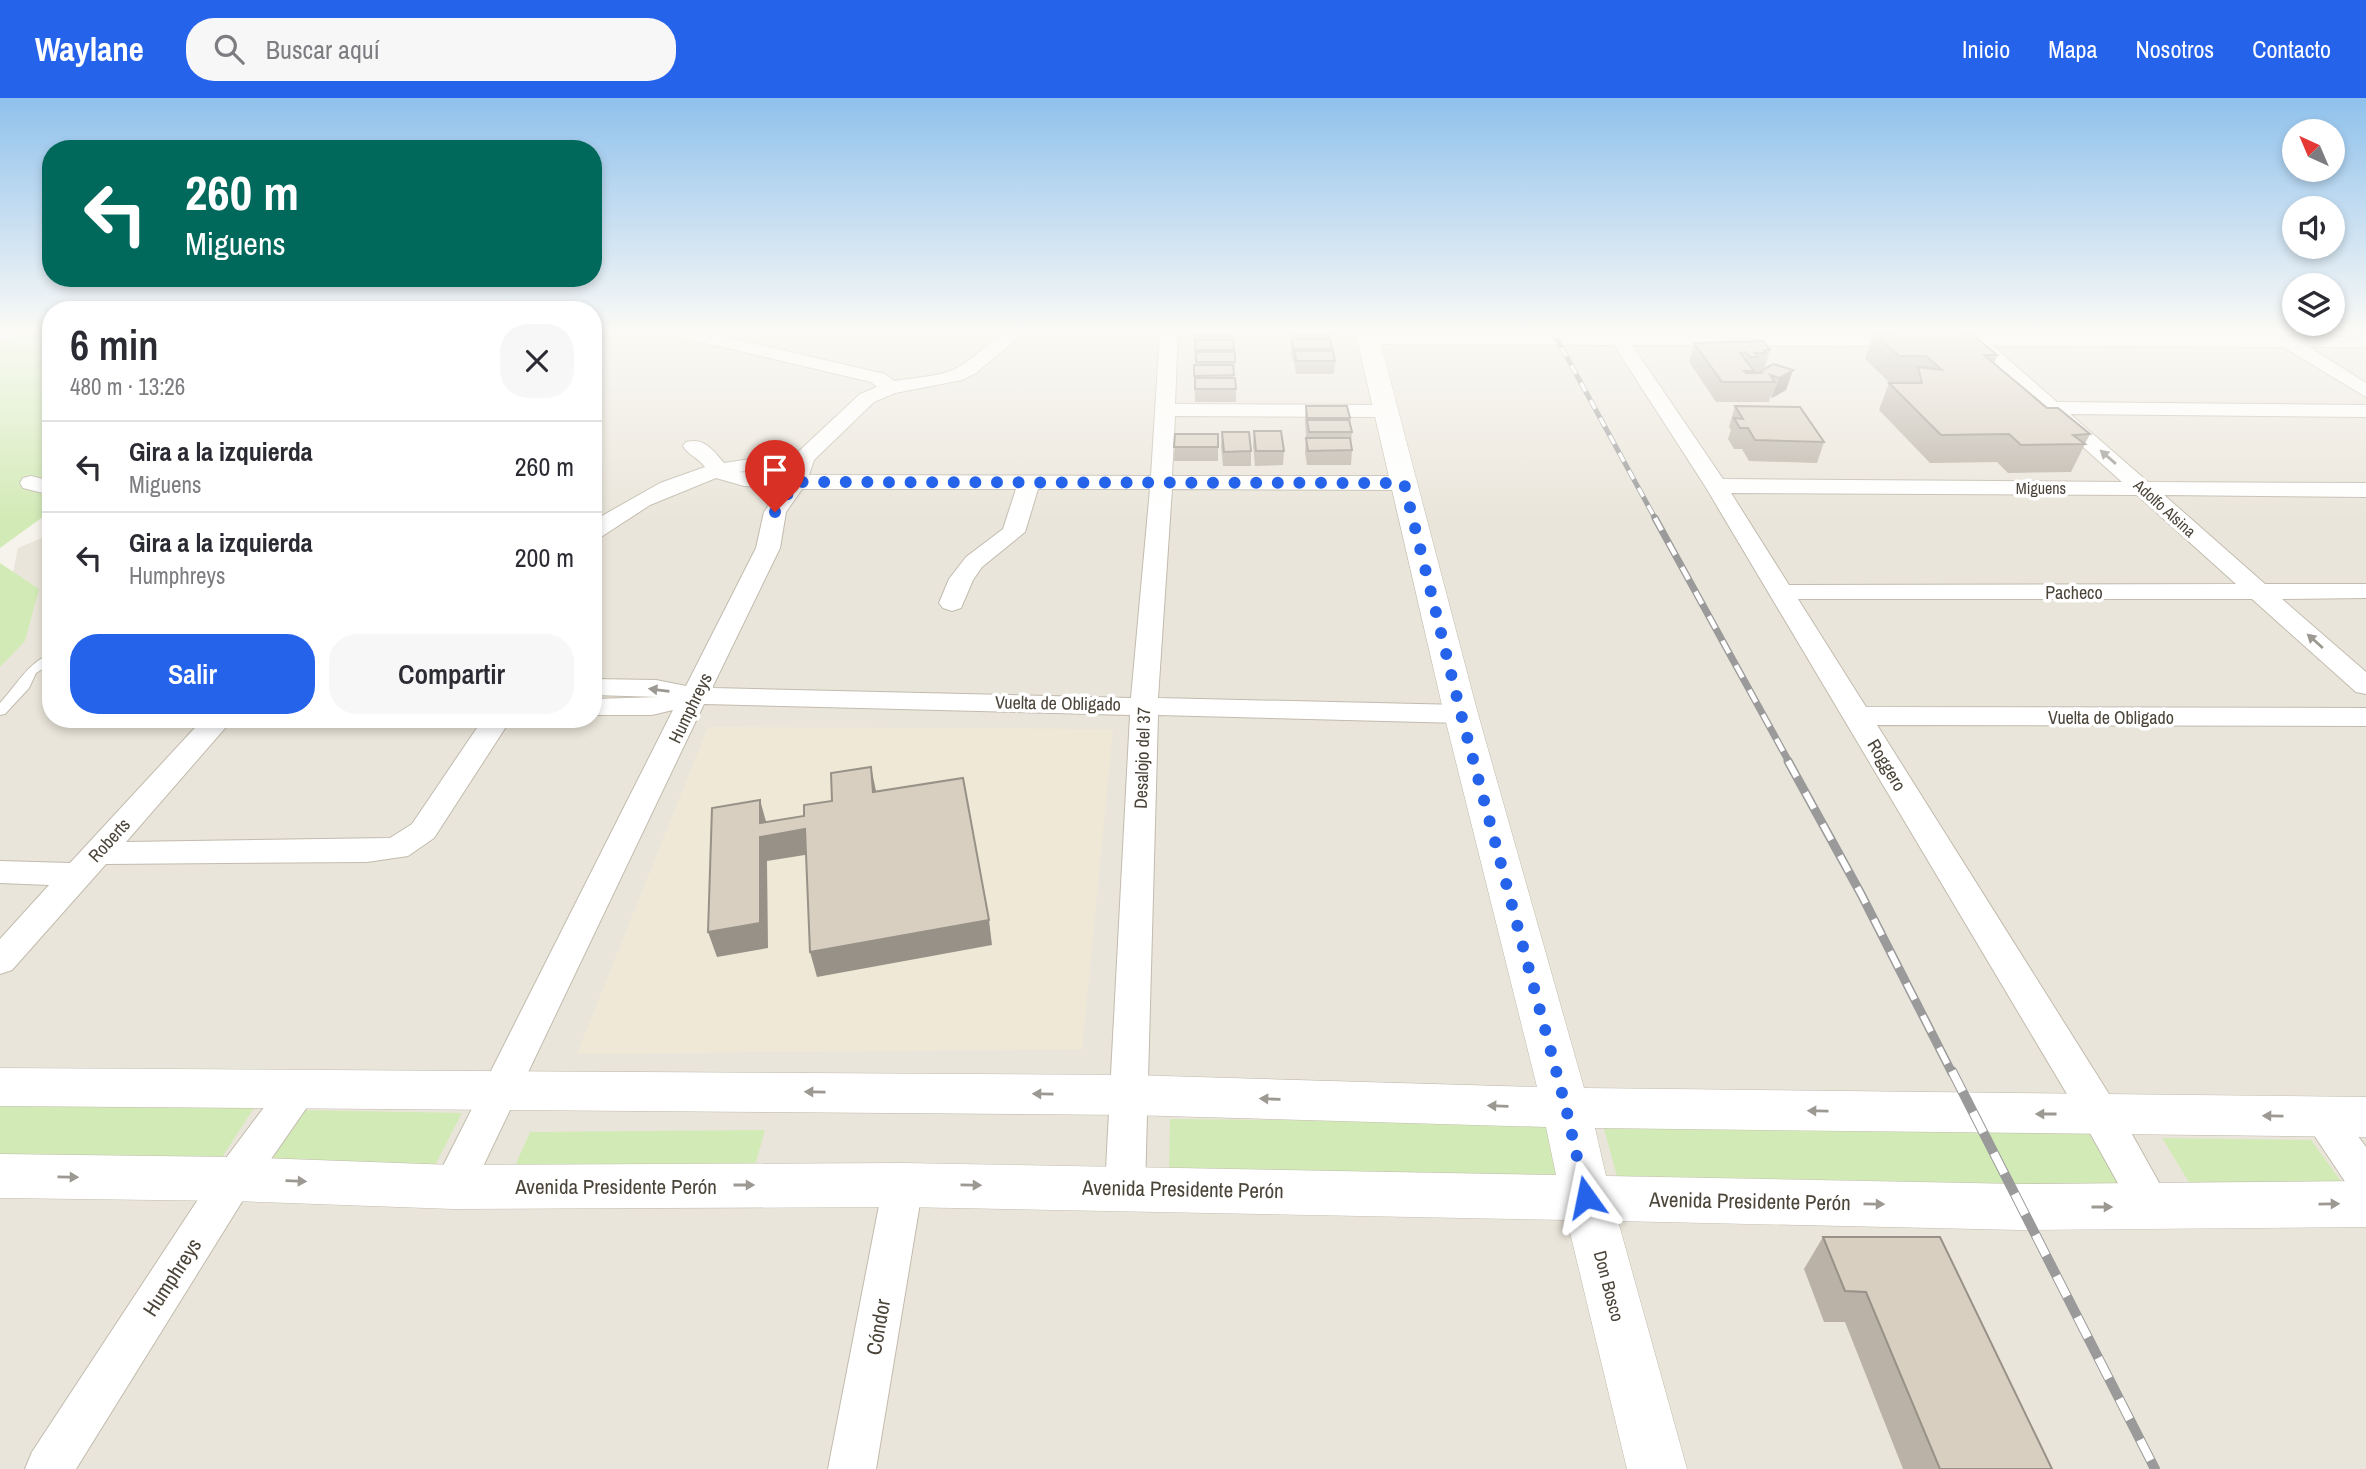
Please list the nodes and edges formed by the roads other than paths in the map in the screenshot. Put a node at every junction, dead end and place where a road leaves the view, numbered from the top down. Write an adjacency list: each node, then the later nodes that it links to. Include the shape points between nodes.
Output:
1 (876, 394): 12 (street, Humphreys, via 867,398)
2 (1167, 394): 7 (street, Desalojo del 37)
3 (1382, 394): 8 (street, Don Bosco)
4 (1655, 394): 16 (street, Roggero)
5 (2036, 394): 6 (street, Adolfo Alsina)
6 (2052, 408): 9 (street); 17 (street, Adolfo Alsina, one-way to 6)
7 (1166, 410): 8 (street); 15 (street, Desalojo del 37)
8 (1386, 411): 14 (street, Don Bosco)
9 (2366, 411)
10 (693, 446): 11 (street, via 709,454)
11 (719, 470): 12 (street, via 741,463); 19 (street, via 658,492)
12 (800, 470): 13 (street); 27 (street, Humphreys, via 775,512 768,548)
13 (1029, 483): 15 (street); 23 (street, via 1013,532 974,562)
14 (1404, 483): 15 (street); 31 (street, Don Bosco)
15 (1161, 484): 28 (street, Desalojo del 37)
16 (1716, 486): 17 (street, Miguens); 22 (street, Roggero)
17 (2145, 489): 18 (street, Miguens); 20 (street, Adolfo Alsina)
18 (2366, 490)
19 (602, 526)
20 (2259, 591): 21 (street, Pacheco); 22 (street, Pacheco); 26 (street, Adolfo Alsina, one-way to 20)
21 (2366, 591)
22 (1781, 592): 32 (street, Roggero)
23 (952, 603)
24 (42, 664): 30 (lane)
25 (602, 687): 27 (street, Vuelta de Obligado, one-way to 25, via 656,688)
26 (2366, 687)
27 (696, 696): 28 (street, Vuelta de Obligado); 29 (street, Vuelta de Obligado, via 652,708); 41 (street, Humphreys)
28 (1144, 705): 31 (street, Vuelta de Obligado); 42 (street, Desalojo del 37)
29 (602, 707)
30 (0, 711)
31 (1461, 714): 43 (street, Don Bosco)
32 (1857, 716): 33 (street, Vuelta de Obligado); 44 (street, Roggero)
33 (2366, 717)
34 (211, 728): 36 (street, Roberts)
35 (491, 728): 36 (street, via 423,831 397,848)
36 (87, 864): 37 (street); 38 (street, Roberts)
37 (0, 872)
38 (0, 961)
39 (0, 1087): 40 (street)
40 (299, 1089): 41 (street); 47 (street, Humphreys)
41 (499, 1089): 42 (street, one-way to 41); 50 (street, Humphreys)
42 (1130, 1095): 43 (street, one-way to 42); 51 (street, Desalojo del 37)
43 (1566, 1108): 44 (street, one-way to 43); 52 (street, Don Bosco)
44 (2100, 1114): 45 (street, one-way to 44); 54 (street, Roggero)
45 (2343, 1117): 48 (street)
46 (0, 1176): 47 (street, Avenida Presidente Perón, one-way to 47)
47 (234, 1179): 50 (street, Avenida Presidente Perón, one-way to 50); 55 (street, Humphreys)
48 (2366, 1179)
49 (903, 1185): 50 (street, Avenida Presidente Perón, one-way to 49); 51 (street, Avenida Presidente Perón, one-way to 51); 56 (street, Cóndor)
50 (453, 1187)
51 (1125, 1188): 52 (street, Avenida Presidente Perón)
52 (1586, 1197): 54 (street, Avenida Presidente Perón, one-way to 54); 57 (street, Don Bosco)
53 (2366, 1204): 54 (street, Avenida Presidente Perón, one-way to 53)
54 (2152, 1206)
55 (49, 1469)
56 (852, 1469)
57 (1657, 1469)

